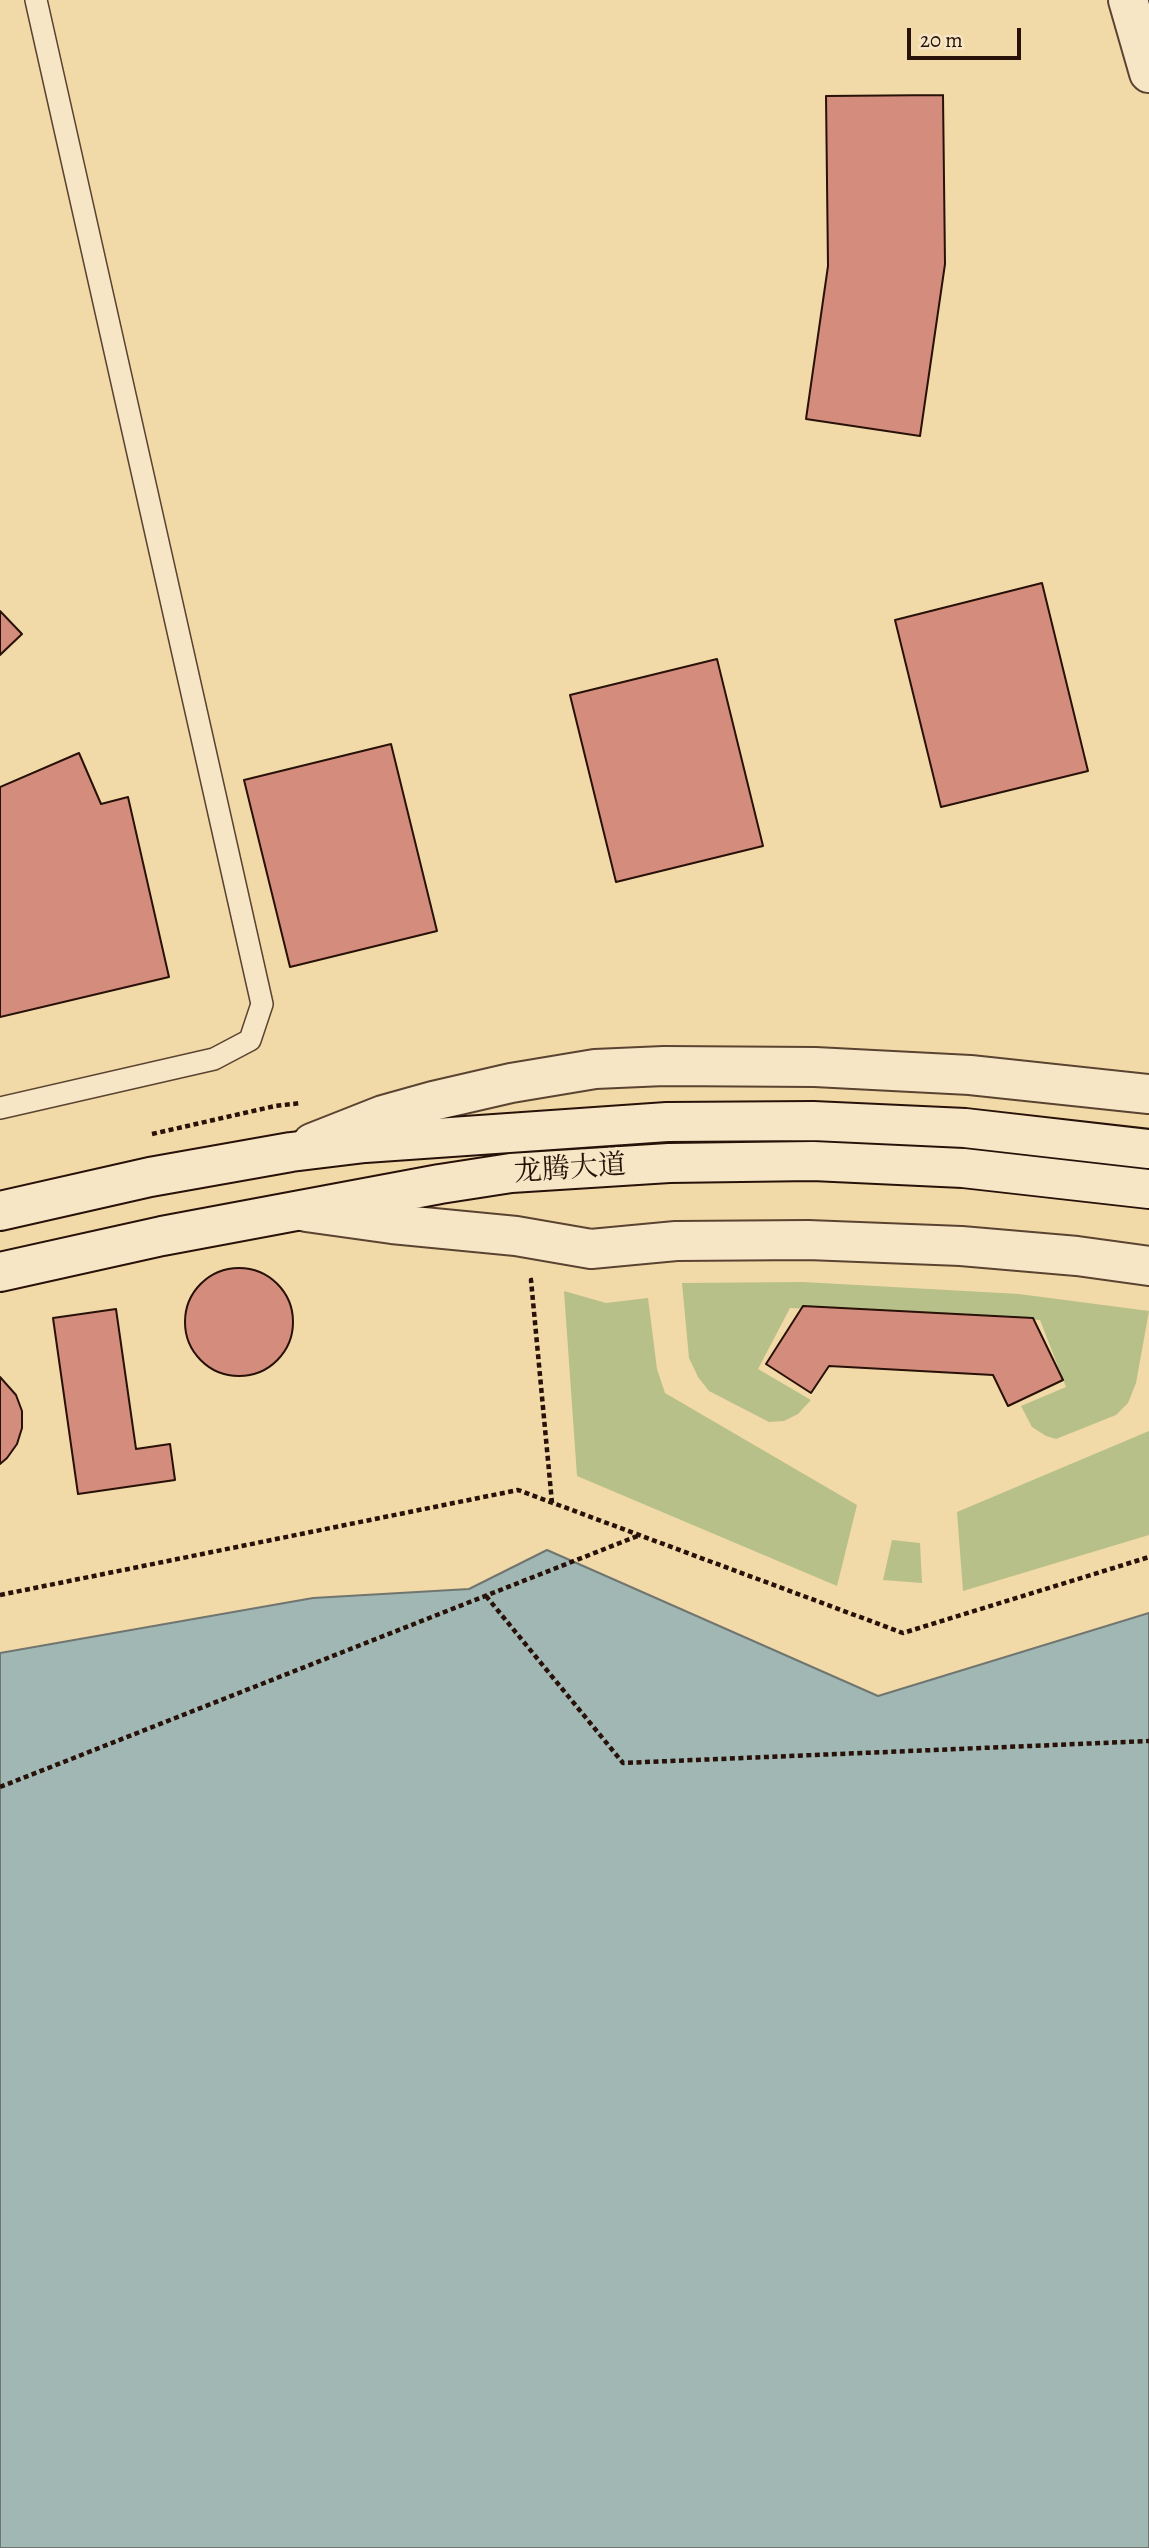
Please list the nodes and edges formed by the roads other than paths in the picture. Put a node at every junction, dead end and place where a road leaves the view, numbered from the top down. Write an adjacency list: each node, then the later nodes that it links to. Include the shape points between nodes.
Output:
1 (36, 0): 5 (lane, via 262,1004 250,1040 214,1059)
2 (1128, 0): 3 (main road)
3 (1149, 73)
4 (1149, 1094): 7 (main road, via 970,1075 815,1067 595,1069 433,1101 383,1115)
5 (0, 1108)
6 (1149, 1149): 7 (main road, 龙腾大道, via 965,1128 813,1121 667,1122)
7 (291, 1152): 9 (main road, 龙腾大道, via 150,1177)
8 (1149, 1189): 10 (main road, 龙腾大道, via 963,1168 813,1161 669,1163 511,1173)
9 (0, 1211)
10 (301, 1211): 11 (main road, via 592,1248 676,1241 808,1240 961,1246); 12 (main road, 龙腾大道)
11 (1149, 1266)
12 (0, 1272)

